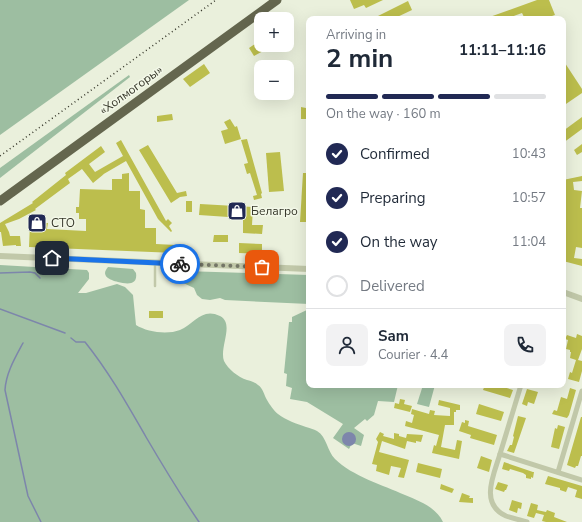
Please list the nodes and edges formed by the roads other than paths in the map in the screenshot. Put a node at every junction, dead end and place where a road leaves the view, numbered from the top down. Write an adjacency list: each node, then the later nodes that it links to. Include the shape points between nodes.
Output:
1 (277, 0): 2 (highway, «Холмогоры»)
2 (2, 200)
3 (0, 256): 4 (street)
4 (155, 262): 5 (street); 6 (lane)
5 (306, 269)
6 (155, 286)
7 (566, 293): 8 (street)
8 (582, 299)
9 (520, 388): 11 (street)
10 (582, 390): 12 (street)
11 (500, 454): 12 (street); 14 (street, via 490,488 490,497 500,512)
12 (558, 472): 13 (street)
13 (582, 480)
14 (527, 522)

